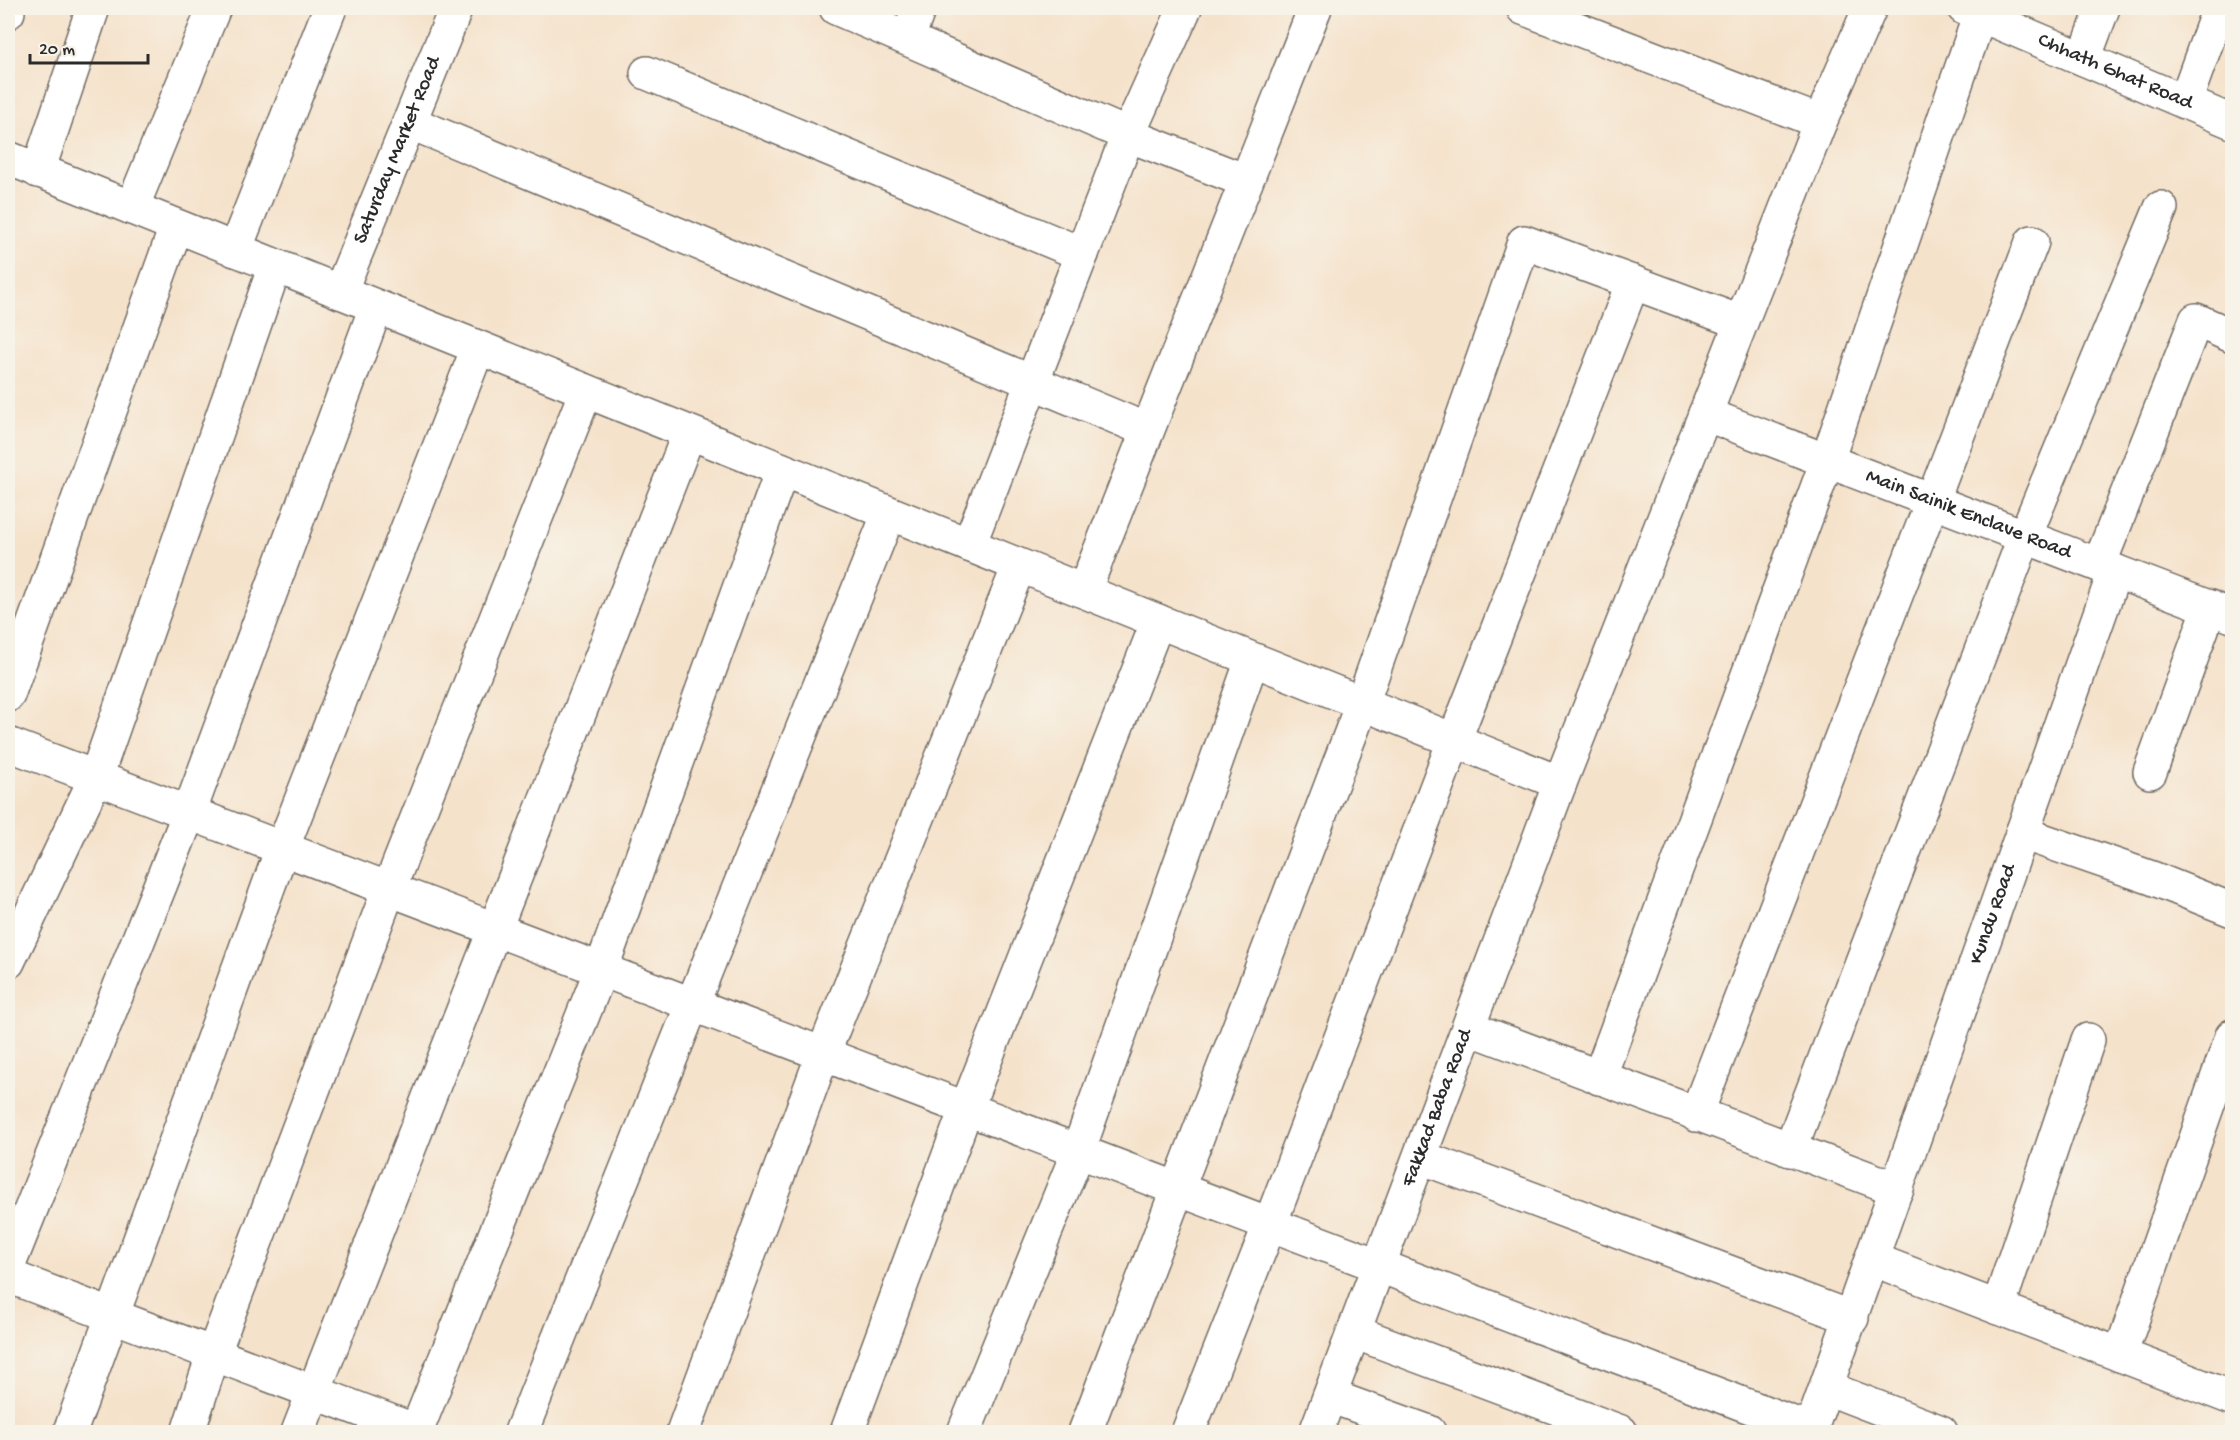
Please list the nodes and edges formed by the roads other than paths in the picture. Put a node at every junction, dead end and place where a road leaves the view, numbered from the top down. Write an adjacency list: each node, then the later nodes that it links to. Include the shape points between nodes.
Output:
1 (8, 8): 15 (street)
2 (93, 8): 25 (street)
3 (214, 8): 27 (street)
4 (330, 8): 31 (street)
5 (456, 8): 20 (street, Saturday Market Road)
6 (836, 8): 16 (street)
7 (919, 8): 16 (street)
8 (1185, 8): 23 (street)
9 (1315, 8): 26 (street)
10 (1523, 8): 21 (street)
11 (1870, 8): 21 (street, Fakkad Baba Road)
12 (2103, 8): 17 (street)
13 (2218, 8): 19 (street)
14 (1975, 10): 17 (street, Chhath Ghat Road); 45 (street)
15 (8, 12)
16 (908, 38): 23 (street)
17 (2084, 59): 19 (street, Chhath Ghat Road)
18 (647, 73): 32 (street)
19 (2185, 102): 22 (street, Chhath Ghat Road)
20 (409, 122): 35 (street, Saturday Market Road); 40 (street)
21 (1820, 122): 37 (street, Fakkad Baba Road)
22 (2232, 122)
23 (1128, 135): 26 (street); 32 (street)
24 (8, 158): 25 (street)
25 (38, 171): 27 (street)
26 (1246, 181): 43 (street)
27 (132, 208): 29 (street)
28 (2161, 208): 49 (street)
29 (176, 227): 31 (street); 57 (street)
30 (2031, 242): 47 (street)
31 (235, 250): 33 (street)
32 (1082, 254): 40 (street)
33 (275, 266): 35 (street); 62 (street)
34 (1633, 282): 37 (street); 58 (street, via 1524,242); 59 (street)
35 (340, 292): 36 (street)
36 (376, 307): 39 (street); 64 (street)
37 (1740, 322): 42 (street, Fakkad Baba Road)
38 (2232, 336): 52 (street, Kundu Road, via 2196,321)
39 (478, 348): 41 (street); 66 (street)
40 (1033, 382): 43 (street); 50 (street)
41 (586, 391): 44 (street); 67 (street)
42 (1705, 414): 45 (street, Main Sainik Enclave Road); 63 (street, Fakkad Baba Road)
43 (1147, 430): 53 (street)
44 (689, 433): 46 (street); 69 (street)
45 (1827, 461): 47 (street, Main Sainik Enclave Road); 77 (street)
46 (782, 470): 48 (street); 71 (street)
47 (1932, 501): 49 (street, Main Sainik Enclave Road); 79 (street)
48 (889, 513): 50 (street); 72 (street)
49 (2025, 536): 52 (street, Main Sainik Enclave Road); 80 (street)
50 (969, 546): 51 (street)
51 (1019, 566): 53 (street); 76 (street)
52 (2107, 568): 54 (street, Main Sainik Enclave Road); 65 (street, Kundu Road)
53 (1083, 591): 55 (street)
54 (2221, 612): 61 (street)
55 (1158, 621): 56 (street); 78 (street)
56 (1252, 660): 58 (street); 81 (street)
57 (8, 695)
58 (1362, 704): 59 (street); 83 (street)
59 (1454, 741): 63 (street); 85 (street)
60 (8, 744): 62 (street)
61 (2150, 771)
62 (96, 777): 64 (street); 70 (street)
63 (1560, 783): 73 (street, Fakkad Baba Road)
64 (189, 813): 66 (street); 88 (street)
65 (2022, 833): 68 (street); 84 (street, Kundu Road)
66 (282, 849): 67 (street); 91 (street)
67 (390, 889): 69 (street); 94 (street)
68 (2232, 910)
69 (494, 929): 71 (street); 97 (street)
70 (8, 962)
71 (601, 970): 72 (street); 103 (street)
72 (691, 1004): 76 (street); 104 (street)
73 (1469, 1028): 77 (street); 82 (street, Fakkad Baba Road)
74 (2232, 1036): 95 (street)
75 (2088, 1040): 90 (street)
76 (823, 1054): 78 (street); 105 (street)
77 (1599, 1078): 79 (street)
78 (966, 1109): 81 (street); 106 (street)
79 (1696, 1115): 80 (street)
80 (1790, 1150): 84 (street)
81 (1078, 1152): 83 (street); 107 (street)
82 (1420, 1157): 87 (street, Fakkad Baba Road); 92 (street)
83 (1178, 1189): 85 (street); 108 (street)
84 (1897, 1189): 86 (street, Kundu Road)
85 (1270, 1224): 87 (street); 109 (street)
86 (1872, 1259): 90 (street); 92 (street, Kundu Road)
87 (1379, 1266): 93 (street, Fakkad Baba Road); 113 (street)
88 (8, 1267)
89 (8, 1276): 91 (street)
90 (1998, 1308): 95 (street)
91 (114, 1316): 94 (street); 100 (street)
92 (1852, 1318): 96 (street, Kundu Road)
93 (1354, 1332): 98 (street, Fakkad Baba Road); 112 (street)
94 (213, 1355): 97 (street); 101 (street)
95 (2120, 1355): 99 (street)
96 (1827, 1388): 113 (street, Kundu Road); 114 (street)
97 (314, 1392): 102 (street); 103 (street)
98 (1330, 1396): 110 (street, Fakkad Baba Road); 111 (street)
99 (2232, 1398)
100 (70, 1432)
101 (188, 1432)
102 (298, 1432)
103 (417, 1432)
104 (521, 1432)
105 (684, 1432)
106 (847, 1432)
107 (964, 1432)
108 (1085, 1432)
109 (1188, 1432)
110 (1317, 1432)
111 (1429, 1432)
112 (1621, 1432)
113 (1811, 1432)
114 (1941, 1432)

